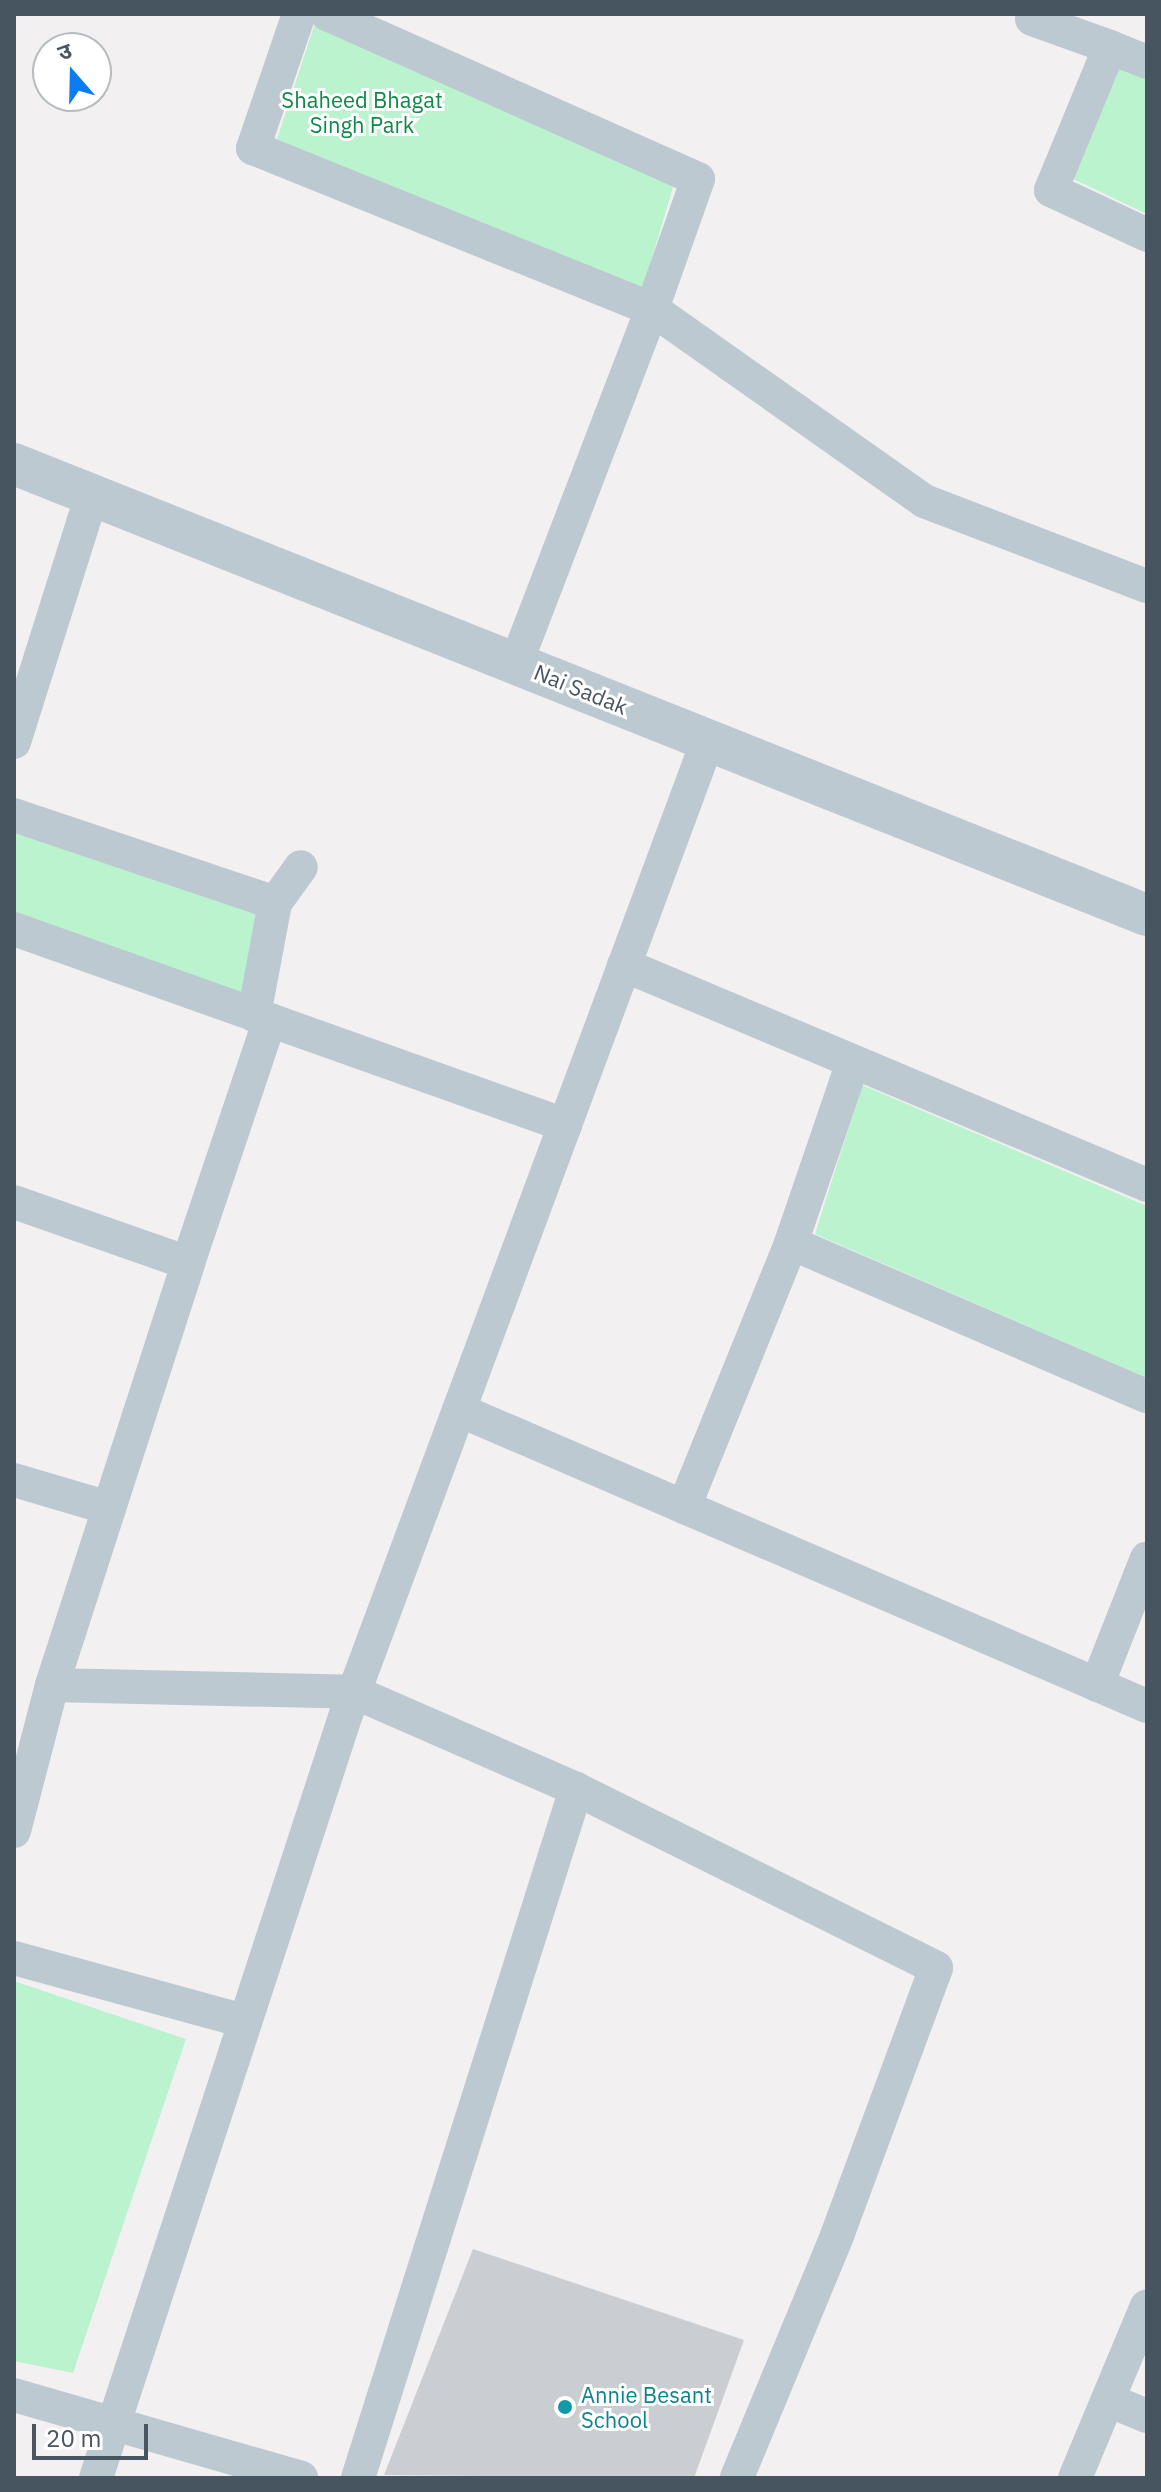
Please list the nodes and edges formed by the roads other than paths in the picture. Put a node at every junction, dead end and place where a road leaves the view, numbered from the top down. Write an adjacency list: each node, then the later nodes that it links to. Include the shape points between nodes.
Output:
1 (299, 14): 7 (street, via 253,148)
2 (327, 14): 7 (street, via 698,179)
3 (1032, 19): 4 (street)
4 (1110, 47): 5 (street); 6 (street, via 1051,190)
5 (1147, 62)
6 (1147, 235)
7 (652, 309): 10 (street, via 924,501); 11 (street)
8 (14, 464): 9 (street, Nai Sadak)
9 (92, 495): 11 (street, Nai Sadak); 13 (street)
10 (1147, 586)
11 (516, 664): 12 (street, Nai Sadak)
12 (708, 740): 17 (street, Nai Sadak); 19 (street)
13 (14, 742)
14 (14, 815): 16 (street)
15 (301, 867): 16 (street)
16 (275, 903): 20 (street)
17 (1147, 915)
18 (14, 929): 20 (street)
19 (624, 965): 21 (street); 22 (street)
20 (262, 1017): 22 (street); 26 (street)
21 (853, 1062): 23 (street); 25 (street)
22 (565, 1125): 28 (street)
23 (1147, 1185)
24 (14, 1202): 26 (street)
25 (791, 1243): 27 (street); 30 (street)
26 (188, 1263): 31 (street)
27 (1147, 1396)
28 (459, 1410): 30 (street); 35 (street)
29 (14, 1480): 31 (street)
30 (684, 1507): 34 (street)
31 (109, 1508): 33 (street)
32 (1147, 1558): 34 (street)
33 (52, 1685): 35 (street); 38 (street)
34 (1097, 1685): 36 (street)
35 (354, 1692): 37 (street); 40 (street)
36 (1147, 1706)
37 (576, 1789): 48 (street); 49 (street, via 936,1968 837,2236)
38 (14, 1831)
39 (14, 1958): 40 (street)
40 (245, 2021): 45 (street)
41 (1147, 2306): 43 (street)
42 (14, 2395): 45 (street)
43 (1108, 2400): 44 (street); 50 (street)
44 (1147, 2416)
45 (114, 2421): 46 (street); 47 (street)
46 (96, 2478)
47 (301, 2478)
48 (358, 2478)
49 (737, 2478)
50 (1075, 2478)

